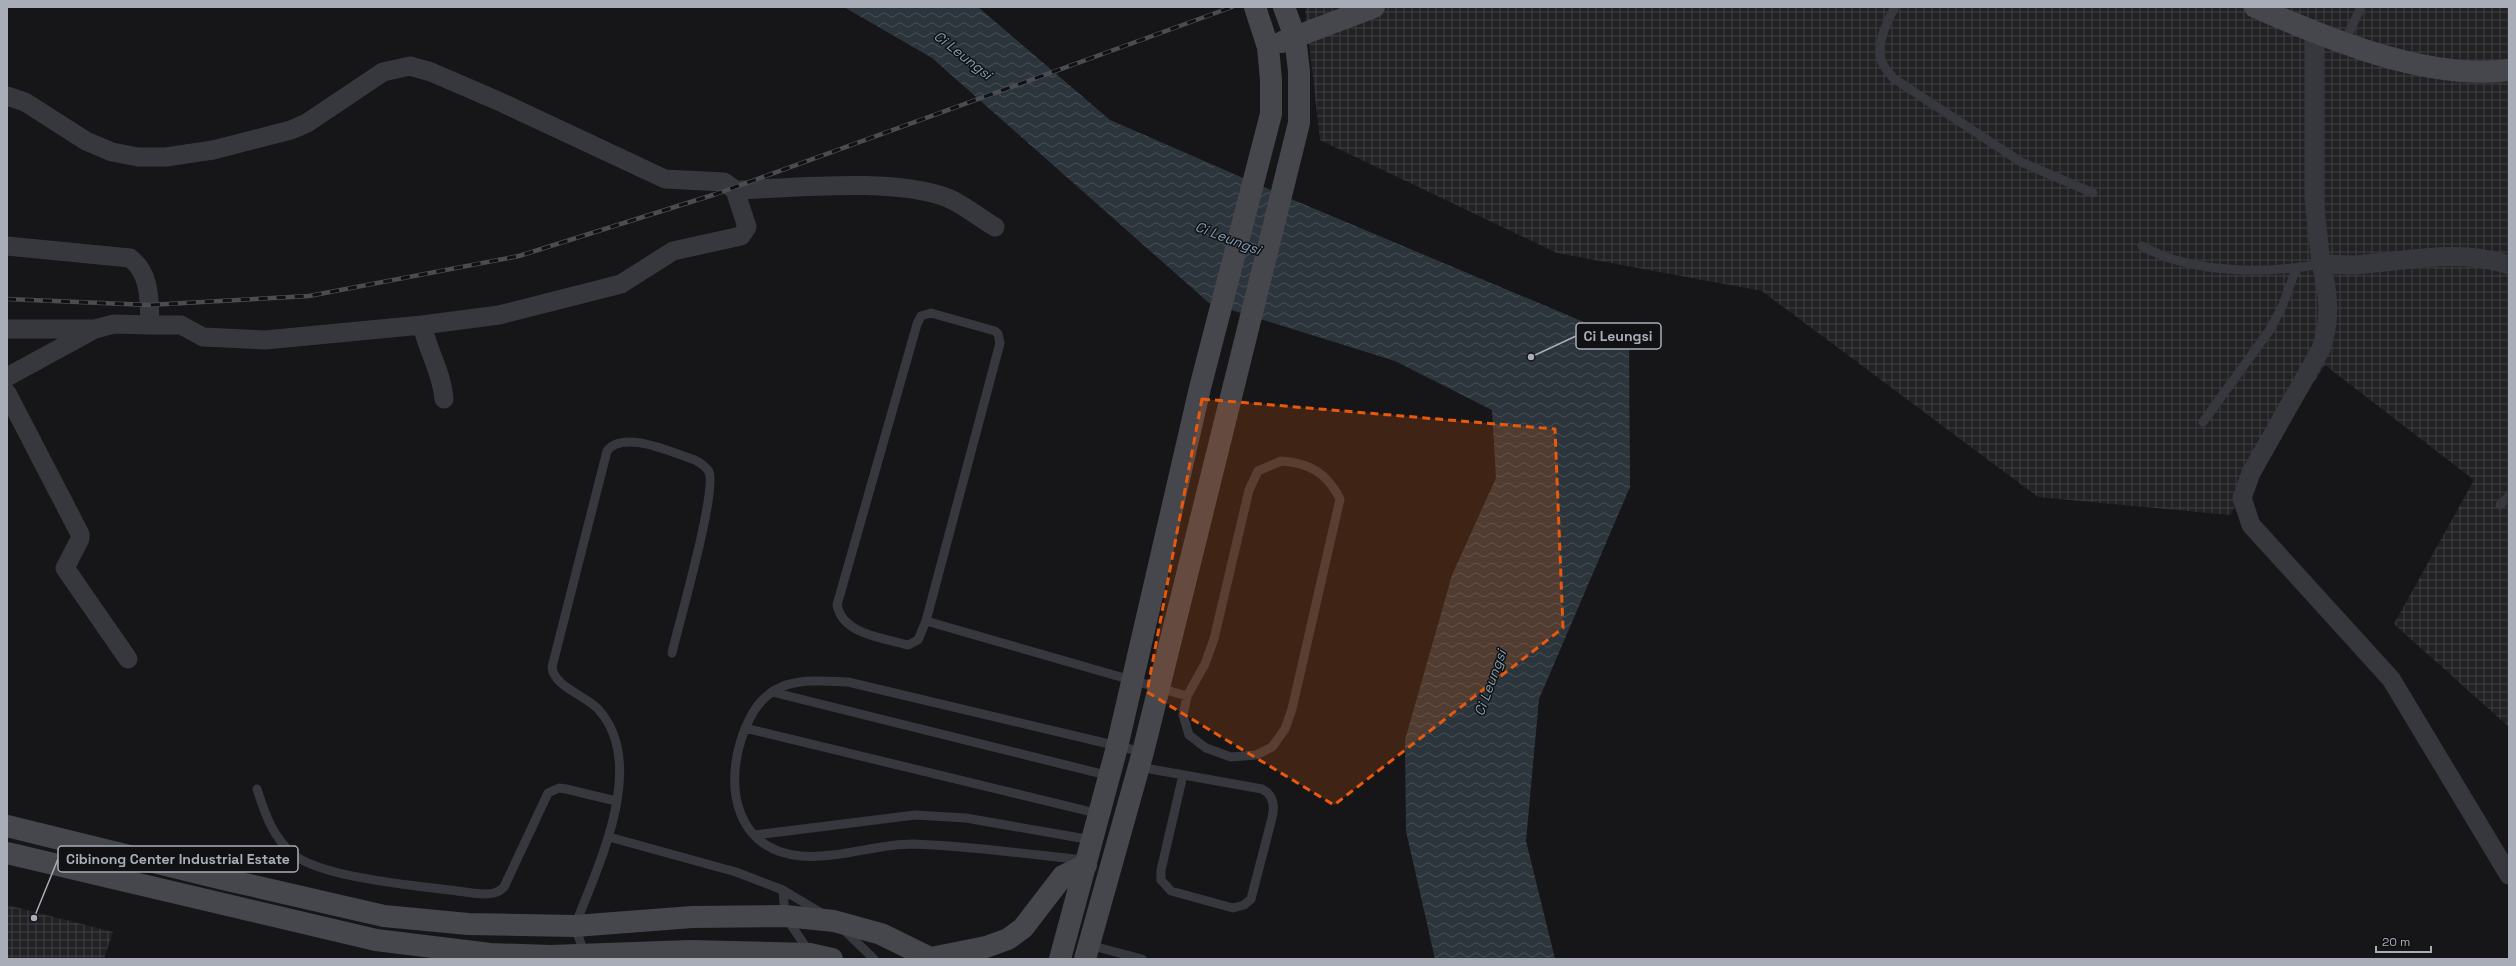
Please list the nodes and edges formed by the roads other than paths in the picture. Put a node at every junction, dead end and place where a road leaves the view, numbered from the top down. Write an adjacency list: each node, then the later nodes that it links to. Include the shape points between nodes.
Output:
1 (1255, 7): 10 (street)
2 (1284, 7): 8 (street)
3 (1374, 7): 8 (street)
4 (1895, 7): 14 (lane, via 1886,24 1881,45 1882,62 1893,78 2021,162)
5 (2255, 7): 7 (street)
6 (2361, 7): 9 (lane)
7 (2314, 33): 9 (street); 18 (street, via 2314,198)
8 (1295, 37): 10 (street); 35 (street, via 1299,71 1299,123)
9 (2344, 43): 11 (street, via 2410,62 2453,70)
10 (1268, 47): 34 (street, via 1271,114 1200,388)
11 (2509, 70)
12 (7, 96): 13 (street, via 25,102 86,141 112,152 138,157 166,157 213,150 292,130 307,123 383,72 410,66 431,72 496,100 665,179 724,182)
13 (736, 190): 15 (street, via 880,187 923,191 949,199); 22 (street, via 747,227 741,236 673,251 621,284 499,315)
14 (2093, 193)
15 (995, 227)
16 (7, 246): 21 (street, via 130,258 141,266 148,289)
17 (2142, 246): 20 (lane, via 2180,262 2209,267)
18 (2321, 264): 19 (street, via 2353,265 2458,255 2476,256); 20 (lane); 51 (street, via 2329,303 2328,328 2321,349 2251,473 2242,498 2251,525 2392,679)
19 (2509, 265)
20 (2296, 269): 28 (lane, via 2282,307 2269,331)
21 (150, 325): 22 (street, via 181,325 203,338 265,340); 24 (street, via 114,324)
22 (422, 325): 27 (street, via 427,346 442,383)
23 (7, 329): 24 (street)
24 (95, 329): 25 (street)
25 (7, 377)
26 (7, 393): 33 (street, via 80,534 66,568)
27 (444, 400)
28 (2203, 422)
29 (2509, 496): 30 (lane)
30 (2500, 505)
31 (926, 621): 31 (lane, via 918,640 908,645 851,627 840,615 837,605 917,324 921,316 931,313 995,331 1000,342); 34 (lane)
32 (672, 653): 44 (lane, via 709,500 709,472 695,460 632,441 617,442 607,451 552,667 554,675 561,682 599,710 614,737 621,761)
33 (128, 659)
34 (1132, 681): 35 (lane); 39 (street)
35 (1159, 689): 37 (lane); 40 (street)
36 (772, 692): 38 (lane, via 759,704); 39 (lane, via 789,683 812,680 848,682); 42 (lane)
37 (1187, 696): 37 (lane, via 1183,715 1189,735 1206,748 1231,757 1256,755 1272,747 1285,729 1292,709 1340,499 1333,485 1323,475 1298,462 1281,461 1258,471 1250,490 1214,639 1205,664)
38 (745, 728): 45 (lane); 47 (lane, via 736,766 735,802 740,817)
39 (1117, 747): 40 (lane); 42 (street)
40 (1141, 760): 41 (lane); 56 (street)
41 (1183, 775): 41 (lane, via 1262,789 1270,796 1275,808 1251,899 1244,905 1233,908 1171,891 1161,880 1161,870)
42 (1110, 776): 45 (street)
43 (257, 789): 44 (lane, via 276,835 294,854 309,864 331,871 415,886 492,894 504,887 548,793 559,788)
44 (616, 801): 48 (lane)
45 (1100, 815): 50 (street)
46 (7, 826): 55 (street, via 384,916 468,924)
47 (755, 836): 50 (lane, via 772,847 802,856 846,854 910,844); 50 (lane, via 915,815 966,818)
48 (609, 837): 52 (lane, via 736,872); 55 (lane)
49 (7, 853): 57 (street, via 376,940 490,954 550,956)
50 (1089, 855): 61 (street, via 1063,876 1023,928 1008,939 986,947); 62 (street)
51 (2509, 875)
52 (783, 890): 53 (lane); 54 (lane)
53 (785, 916): 54 (street); 55 (street, via 692,917); 58 (lane)
54 (834, 921): 60 (lane); 61 (street, via 881,934)
55 (575, 926): 57 (lane)
56 (1087, 952): 63 (lane)
57 (584, 953): 58 (street, via 690,951)
58 (813, 956): 59 (street)
59 (832, 959)
60 (874, 959)
61 (932, 959)
62 (1060, 959)
63 (1142, 959)

